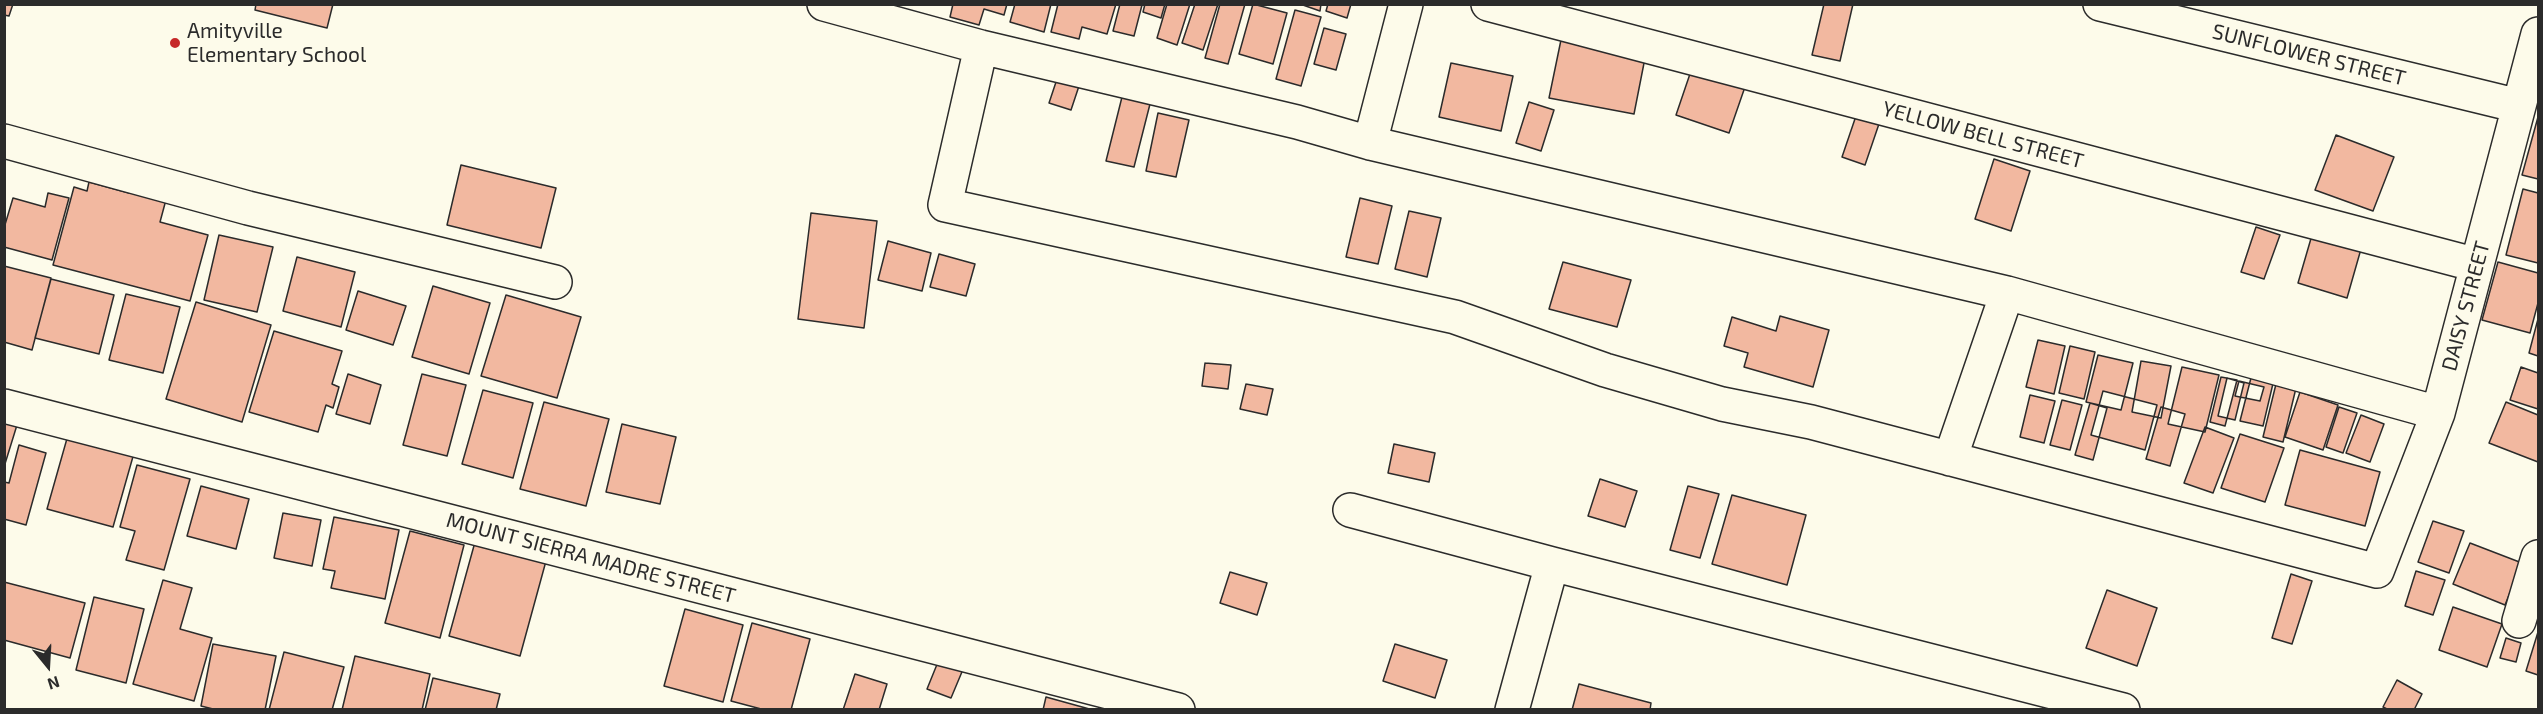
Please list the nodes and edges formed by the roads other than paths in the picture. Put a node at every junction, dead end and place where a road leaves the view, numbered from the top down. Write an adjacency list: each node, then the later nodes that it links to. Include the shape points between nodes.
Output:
1 (824, 4): 6 (street)
2 (1406, 4): 9 (street)
3 (1488, 4): 10 (street, YELLOW BELL STREET)
4 (2100, 4): 7 (street, SUNFLOWER STREET)
5 (2538, 34): 7 (street, DAISY STREET)
6 (981, 47): 9 (street, via 1298,122); 15 (street, via 945,205 1455,317 1605,370 1700,398)
7 (2519, 106): 10 (street, DAISY STREET)
8 (4, 141): 11 (street, via 249,208)
9 (1370, 143): 12 (street)
10 (2477, 265): 14 (street, DAISY STREET)
11 (555, 282)
12 (2007, 293): 14 (street); 15 (street)
13 (4, 406): 20 (street, MOUNT SIERRA MADRE STREET)
14 (2438, 413): 15 (street, DAISY STREET, via 2377,571)
15 (1950, 459)
16 (1350, 510): 18 (street)
17 (2538, 557): 19 (street)
18 (1552, 564): 21 (street); 22 (street)
19 (2519, 621)
20 (1178, 710)
21 (1512, 710)
22 (2123, 710)

